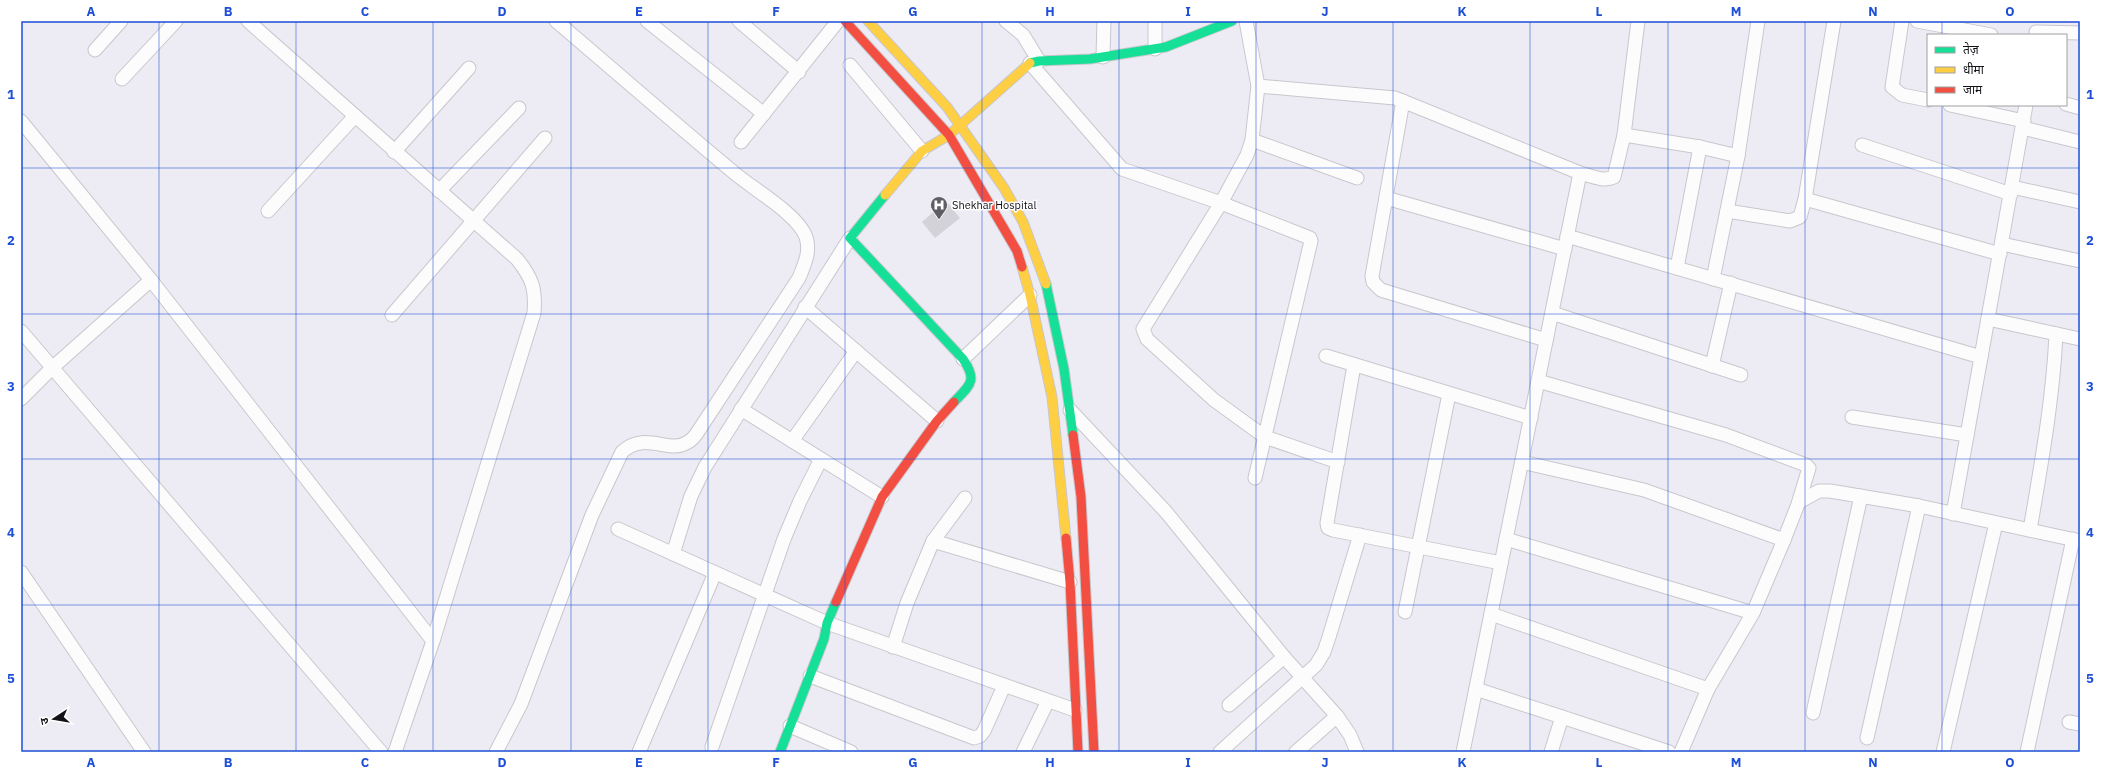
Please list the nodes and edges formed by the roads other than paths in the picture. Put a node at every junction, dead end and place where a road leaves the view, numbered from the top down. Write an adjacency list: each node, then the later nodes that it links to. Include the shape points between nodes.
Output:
1 (121, 21): 24 (street)
2 (176, 21): 30 (street)
3 (248, 21): 40 (street)
4 (556, 21): 151 (street, via 733,173 797,222 806,238 808,249 799,278 689,442 680,445 638,442 630,444 622,452 592,515 521,704)
5 (647, 21): 39 (street)
6 (738, 21): 29 (street)
7 (838, 21): 29 (street)
8 (845, 21): 44 (main road)
9 (1006, 21): 26 (street, via 1024,35)
10 (1104, 21): 25 (street)
11 (1155, 21): 23 (street)
12 (1232, 21): 23 (main road, via 1182,42)
13 (1246, 21): 31 (street)
14 (1638, 21): 45 (street)
15 (1758, 21): 54 (street)
16 (1834, 21): 60 (street)
17 (1902, 21): 32 (street, via 1892,87 1902,94)
18 (1918, 21): 22 (street)
19 (870, 22): 43 (main road, via 948,106)
20 (2036, 29): 21 (street)
21 (2080, 33)
22 (1985, 34)
23 (1155, 49): 25 (main road)
24 (95, 50)
25 (1103, 57): 26 (main road)
26 (1034, 62): 43 (main road); 62 (street, via 1122,169)
27 (850, 65): 52 (street)
28 (469, 68): 53 (street)
29 (799, 72): 39 (street)
30 (122, 79)
31 (1258, 86): 33 (street, via 1395,98); 47 (street)
32 (1927, 100)
33 (1403, 101): 55 (street); 59 (street)
34 (2067, 104): 38 (street)
35 (1954, 106): 42 (street)
36 (2026, 106): 42 (street)
37 (519, 108): 57 (street)
38 (2080, 108)
39 (764, 114): 48 (street)
40 (355, 116): 53 (street); 63 (street)
41 (21, 121): 72 (street)
42 (2024, 124): 49 (street); 58 (street)
43 (960, 125): 44 (main road); 95 (main road, via 1004,188 1024,222 1048,289)
44 (949, 135): 52 (main road); 74 (main road, via 1017,251)
45 (1624, 135): 51 (street); 55 (street, via 1614,177 1608,180)
46 (545, 138): 65 (street)
47 (1252, 140): 56 (street); 62 (street, via 1247,155)
48 (741, 142)
49 (2080, 142)
50 (1862, 145): 58 (street)
51 (1700, 147): 54 (street); 70 (street)
52 (922, 151): 66 (main road)
53 (394, 152): 57 (street)
54 (1738, 156): 64 (street)
55 (1580, 173): 67 (street)
56 (1357, 178)
57 (439, 191): 65 (street)
58 (2012, 191): 61 (street); 68 (street)
59 (1386, 198): 67 (street); 82 (street, via 1372,276 1376,287)
60 (1805, 199): 64 (street, via 1800,217 1790,221); 68 (street)
61 (2080, 202)
62 (1221, 203): 100 (street, via 1308,236 1311,241); 100 (street, via 1166,290 1143,332 1147,339 1214,400)
63 (268, 211)
64 (1727, 211): 71 (street)
65 (473, 220): 77 (street); 131 (street, via 517,259 529,275 534,288 534,313)
66 (850, 238): 75 (street); 86 (main road)
67 (1566, 242): 70 (street); 76 (street)
68 (2001, 249): 69 (street); 78 (street)
69 (2080, 261)
70 (1676, 268): 71 (street)
71 (1713, 279): 73 (street)
72 (151, 280): 89 (street); 131 (street)
73 (1731, 284): 85 (street); 88 (street)
74 (1030, 295): 86 (street); 125 (main road, via 1052,396)
75 (805, 307): 83 (street); 94 (street)
76 (1552, 313): 82 (street); 88 (street)
77 (392, 315)
78 (1988, 319): 80 (street); 85 (street)
79 (21, 331): 89 (street)
80 (2056, 334): 81 (street); 114 (street, via 2046,437)
81 (2080, 339)
82 (1546, 340): 91 (street)
83 (856, 351): 98 (street); 101 (street)
84 (1326, 356): 87 (street)
85 (1981, 357): 99 (street)
86 (963, 359): 98 (main road, via 971,371 972,379)
87 (1354, 365): 92 (street); 103 (street)
88 (1712, 366): 90 (street)
89 (52, 368): 93 (street); 149 (street)
90 (1741, 375)
91 (1538, 381): 97 (street); 109 (street, via 1726,435 1806,465 1809,472)
92 (1449, 394): 97 (street); 120 (street)
93 (21, 399)
94 (741, 409): 101 (street); 121 (street, via 705,467 691,496)
95 (1070, 409): 133 (street, via 1166,512); 157 (main road, via 1081,497)
96 (1852, 417): 99 (street)
97 (1531, 418): 104 (street)
98 (937, 422): 107 (main road)
99 (1967, 435): 111 (street)
100 (1265, 437): 103 (street); 105 (street)
101 (792, 441): 102 (street)
102 (821, 459): 107 (street); 126 (street, via 784,539)
103 (1338, 462): 115 (street, via 1328,528)
104 (1522, 462): 116 (street); 117 (street, via 1644,490)
105 (1255, 478)
106 (1860, 496): 109 (street, via 1820,491); 110 (street); 142 (street)
107 (882, 497): 130 (main road)
108 (965, 498): 119 (street)
109 (1799, 502): 117 (street)
110 (1920, 506): 111 (street); 146 (street)
111 (1953, 514): 112 (street)
112 (1996, 523): 114 (street); 165 (street)
113 (618, 529): 121 (street)
114 (2030, 530): 118 (street)
115 (1360, 535): 120 (street); 135 (street, via 1324,652)
116 (1506, 539): 122 (street); 128 (street)
117 (1784, 540): 128 (street)
118 (2077, 540): 166 (street)
119 (933, 541): 125 (street); 132 (street, via 907,603)
120 (1420, 547): 122 (street); 127 (street)
121 (673, 554): 124 (street)
122 (1501, 564): 129 (street)
123 (21, 572): 148 (street)
124 (715, 573): 126 (street); 152 (street)
125 (1070, 582): 141 (main road)
126 (766, 595): 130 (street); 147 (street)
127 (1405, 612)
128 (1753, 613): 138 (street)
129 (1491, 614): 137 (street); 138 (street)
130 (827, 623): 132 (street); 134 (main road, via 824,639)
131 (433, 641): 150 (street)
132 (893, 647): 136 (street)
133 (1284, 657): 135 (street); 140 (street)
134 (810, 676): 136 (street, via 974,738 984,731); 145 (main road)
135 (1303, 678): 143 (street); 158 (street)
136 (1004, 686): 139 (street)
137 (1476, 689): 144 (street); 161 (street)
138 (1708, 689): 164 (street)
139 (1048, 701): 141 (street); 155 (street)
140 (1229, 705)
141 (1075, 710): 156 (main road)
142 (1813, 713)
143 (1337, 716): 159 (street); 160 (street)
144 (1562, 717): 162 (street); 163 (street)
145 (790, 726): 153 (main road); 154 (street)
146 (1867, 738)
147 (712, 747)
148 (144, 752)
149 (381, 752)
150 (395, 752)
151 (496, 752)
152 (639, 752)
153 (780, 752)
154 (851, 752)
155 (1023, 752)
156 (1078, 752)
157 (1094, 752)
158 (1220, 752)
159 (1296, 752)
160 (1358, 752)
161 (1463, 752)
162 (1551, 752)
163 (1669, 752)
164 (1681, 752)
165 (1943, 752)
166 (2027, 752)

